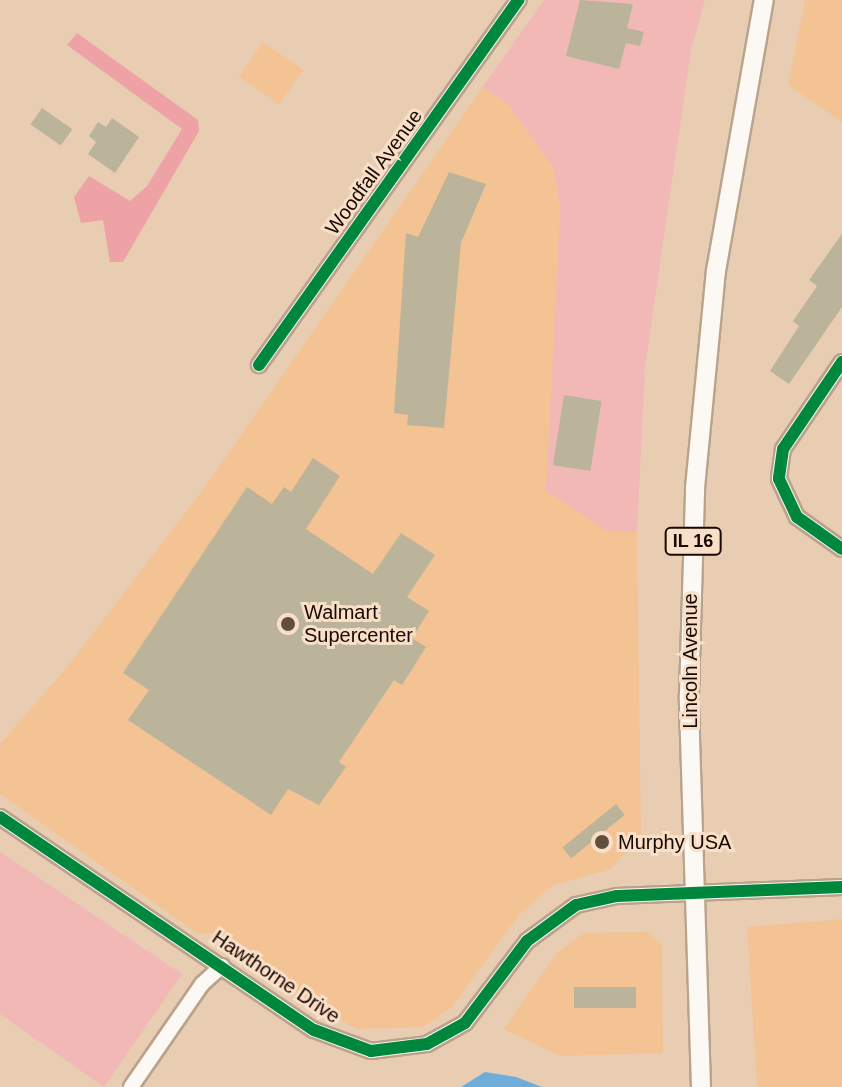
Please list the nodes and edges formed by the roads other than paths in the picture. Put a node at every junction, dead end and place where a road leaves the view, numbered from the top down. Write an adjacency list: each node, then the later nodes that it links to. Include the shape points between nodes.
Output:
1 (518, 0): 4 (street, Woodfall Avenue)
2 (764, 0): 8 (main road, Lincoln Avenue / IL 16, via 731,167 703,380 690,595)
3 (842, 362): 5 (street, via 790,437 779,464 788,505)
4 (259, 365)
5 (842, 549)
6 (0, 817): 9 (street, Hawthorne Drive)
7 (842, 887): 8 (street, Hawthorne Drive)
8 (694, 893): 9 (street, Hawthorne Drive, via 597,898 557,915 527,941 465,1023 408,1049 371,1051 331,1040); 11 (main road, Lincoln Avenue / IL 16)
9 (222, 966): 10 (street, via 202,984)
10 (131, 1087)
11 (701, 1087)

